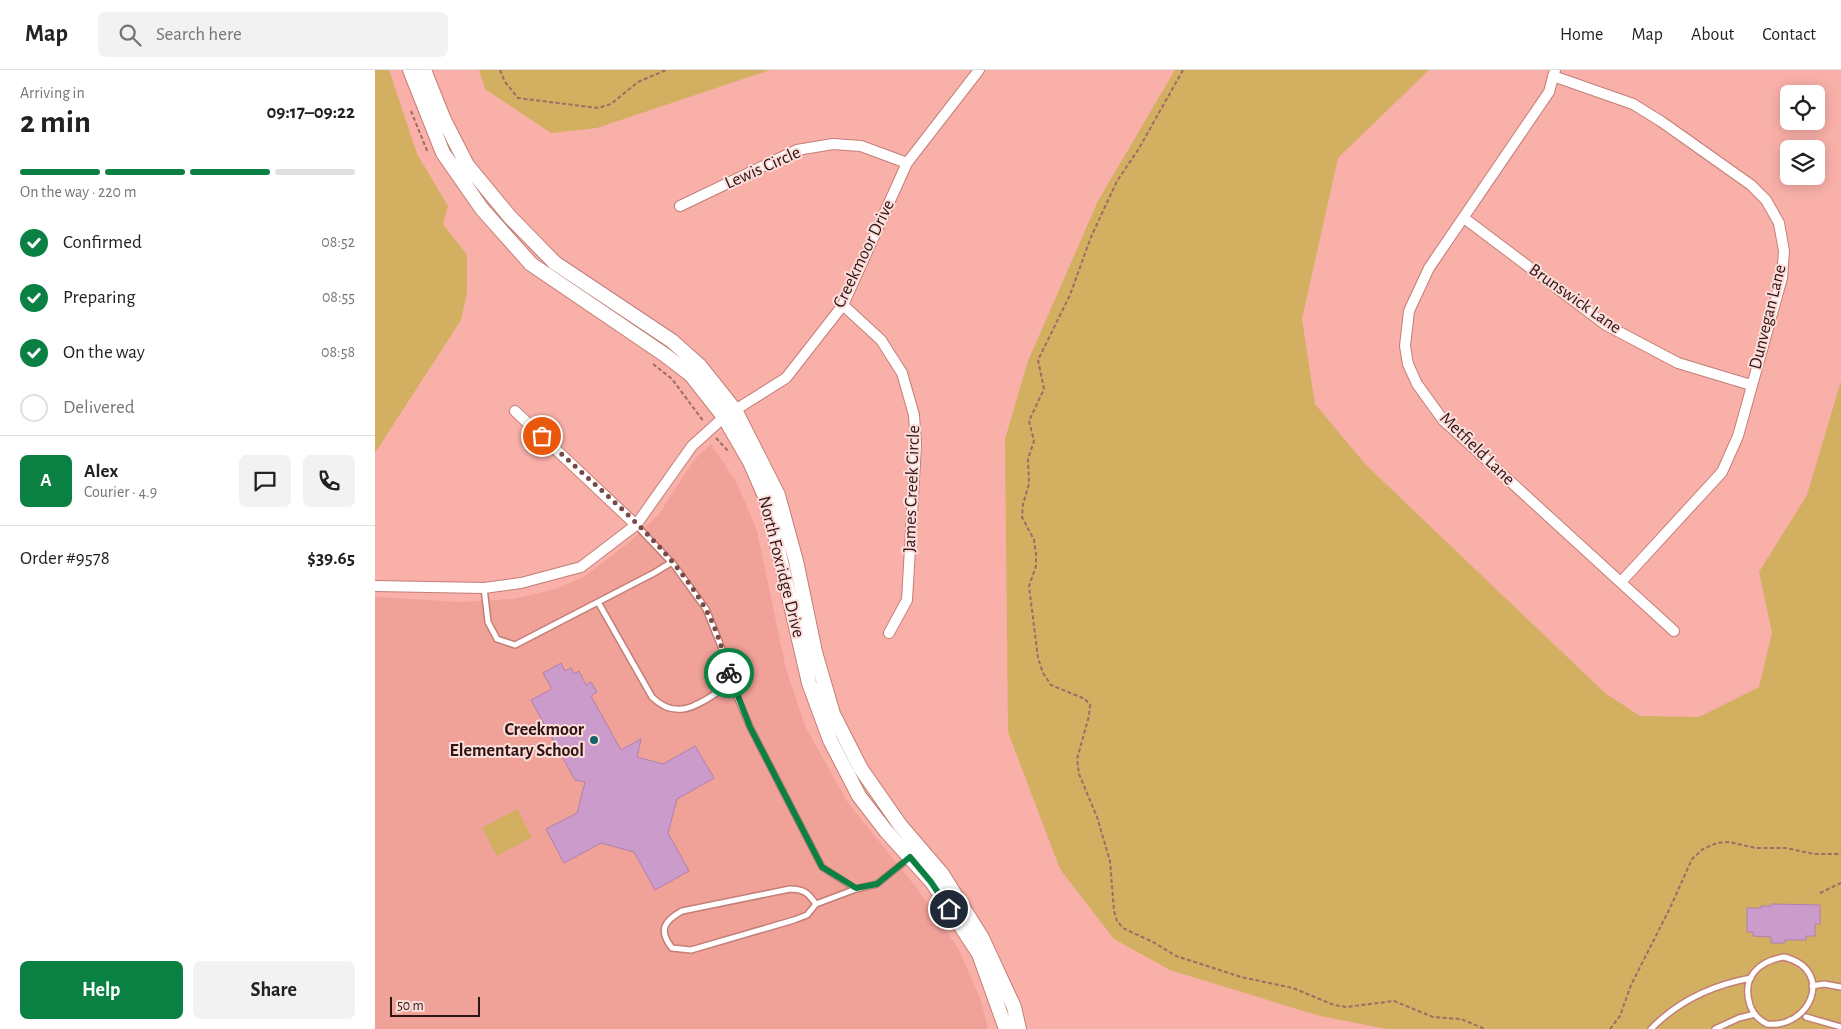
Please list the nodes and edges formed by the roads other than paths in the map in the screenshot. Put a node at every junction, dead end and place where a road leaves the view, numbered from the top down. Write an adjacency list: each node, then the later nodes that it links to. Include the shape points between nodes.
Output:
1 (409, 70): 11 (street, North Foxridge Drive, via 443,152 482,209 531,264 665,354)
2 (424, 70): 11 (street, North Foxridge Drive, via 467,165 510,217 555,263 672,341 700,366)
3 (979, 70): 5 (street, Creekmoor Drive)
4 (1554, 73): 7 (street, Metfield Lane, via 1549,92); 9 (street, Dunvegan Lane, via 1633,104 1767,200 1779,223 1784,251 1781,278)
5 (907, 163): 6 (street, Lewis Circle, via 861,146 833,144 797,150); 8 (street, Creekmoor Drive)
6 (680, 206)
7 (1464, 218): 9 (street, Brunswick Lane, via 1606,325 1679,363); 14 (street, Metfield Lane, via 1429,268 1413,300 1406,324 1408,364 1417,384 1443,420)
8 (843, 305): 11 (street, Creekmoor Drive, via 786,378); 19 (street, James Creek Circle, via 881,340 902,373 914,416 907,600)
9 (1751, 384): 14 (street, Dunvegan Lane, via 1738,436 1722,472)
10 (515, 411): 12 (street)
11 (729, 413): 12 (street, Creekmoor Drive, via 692,446); 21 (street, North Foxridge Drive, via 767,501 809,683 830,740 859,796)
12 (636, 525): 13 (lane); 16 (street, Creekmoor Drive, via 581,567 521,583)
13 (671, 562): 17 (lane); 20 (lane, via 706,609)
14 (1621, 582): 18 (street, Metfield Lane)
15 (375, 586): 16 (street, Creekmoor Drive)
16 (484, 588): 17 (lane, via 488,622 497,639 515,645)
17 (598, 602): 20 (lane, via 652,698 663,708 674,711 691,707)
18 (1674, 631)
19 (889, 633)
20 (732, 683): 22 (lane, via 750,727 822,867)
21 (915, 853): 22 (lane, via 877,884); 31 (street, North Foxridge Drive, via 979,954); 32 (street, North Foxridge Drive, via 942,874 982,938 1014,1007)
22 (856, 888): 23 (lane)
23 (816, 904): 23 (lane, via 807,914 794,920 691,950 672,948 665,940 664,929 668,919 682,911 790,889 801,889)
24 (1751, 978): 25 (lane, via 1757,968 1769,959 1784,957 1796,960 1806,968); 27 (lane, via 1748,990); 33 (lane, via 1707,990 1665,1016)
25 (1812, 986): 26 (lane); 28 (lane, via 1813,995)
26 (1841, 987)
27 (1755, 1014): 30 (lane); 34 (lane)
28 (1806, 1016): 29 (lane); 30 (lane, via 1788,1028)
29 (1841, 1027)
30 (1775, 1028)
31 (1006, 1029)
32 (1019, 1029)
33 (1651, 1029)
34 (1715, 1029)

